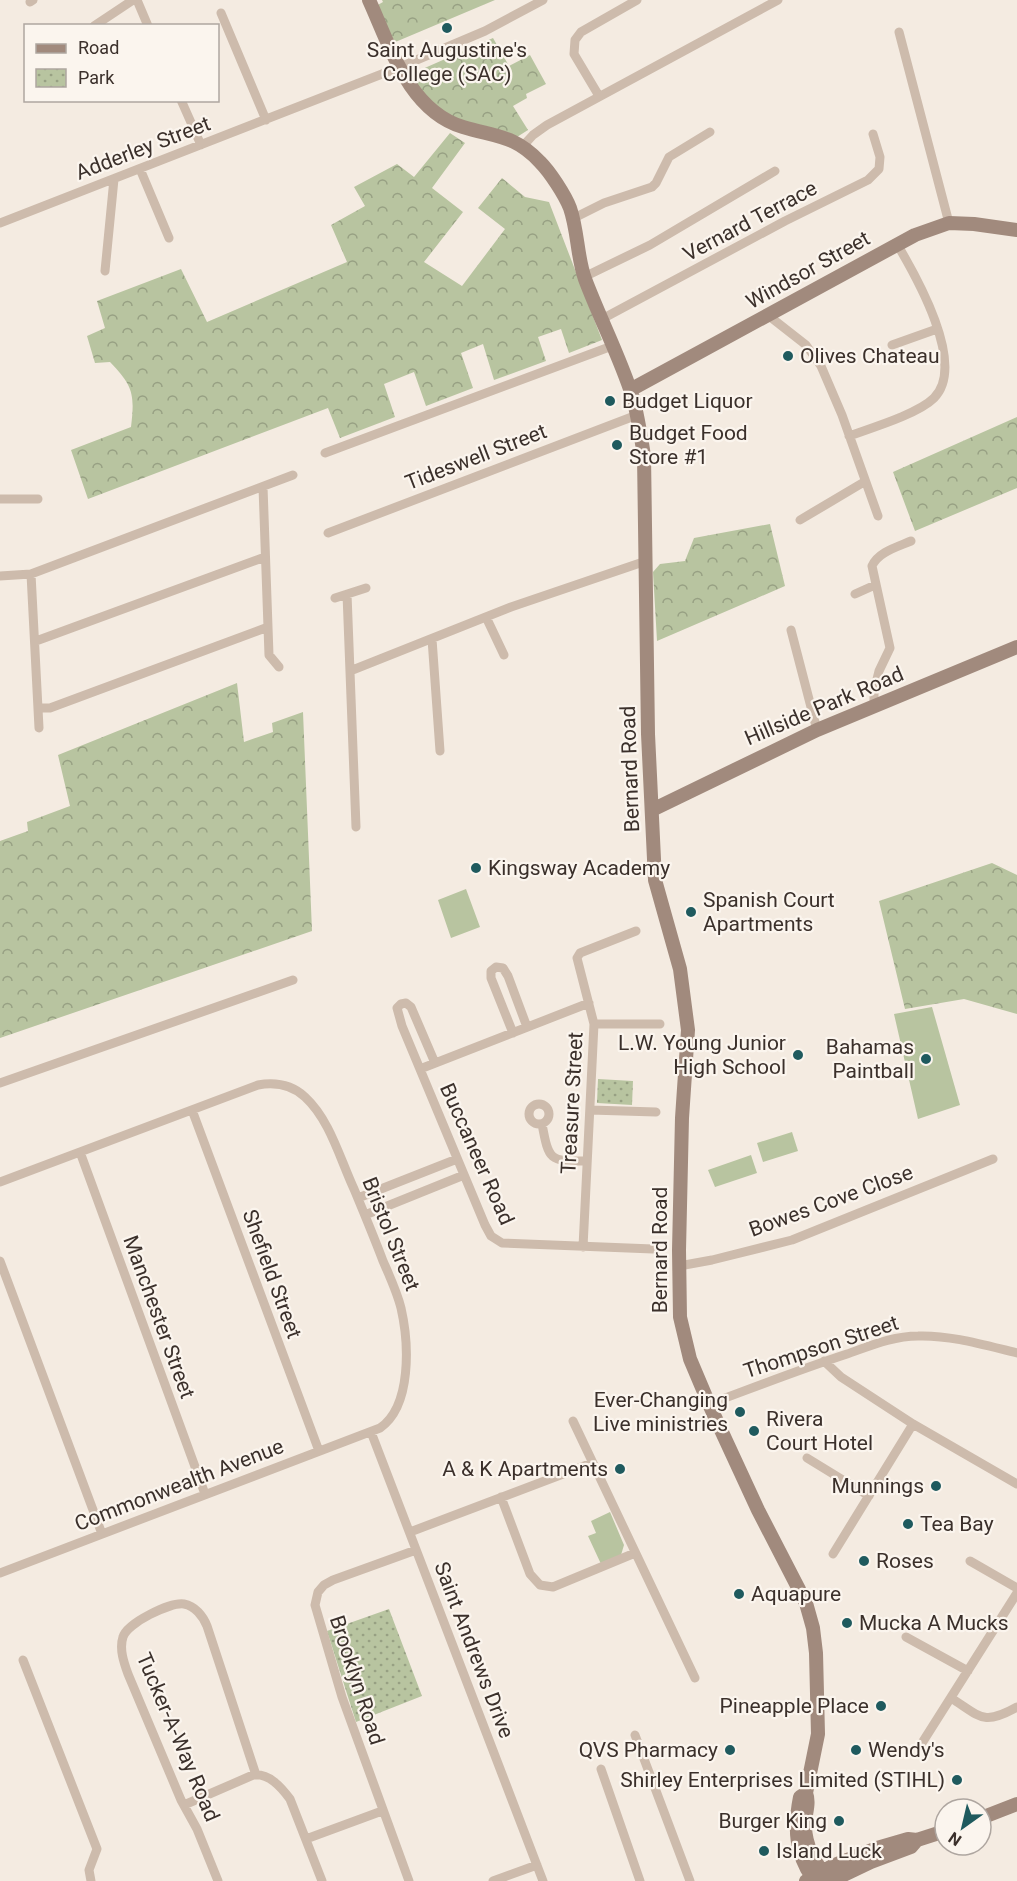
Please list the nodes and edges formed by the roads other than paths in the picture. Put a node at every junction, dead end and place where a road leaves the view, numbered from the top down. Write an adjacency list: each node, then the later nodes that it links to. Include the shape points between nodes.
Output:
1 (135, 0): 7 (street); 8 (street)
2 (369, 0): 10 (main road, Bernard Road)
3 (543, 0): 10 (street, Adderley Street, via 485,31)
4 (637, 0): 11 (street, via 581,32 575,40 574,54)
5 (778, 0): 11 (street)
6 (221, 13): 13 (street)
7 (97, 24)
8 (147, 24)
9 (899, 32): 23 (street)
10 (400, 68): 13 (street, Adderley Street); 17 (main road, Bernard Road, via 414,92 442,118)
11 (599, 96): 17 (street, via 547,125)
12 (182, 102): 16 (street)
13 (266, 120): 16 (street, Adderley Street)
14 (710, 132): 21 (street, via 669,157 652,187)
15 (873, 134): 30 (street, Vernard Terrace, via 880,157 879,169 868,180)
16 (201, 145): 18 (street, Adderley Street)
17 (523, 146): 21 (main road, Bernard Road, via 542,163 570,207)
18 (140, 169): 20 (street, Adderley Street); 25 (street)
19 (775, 171): 28 (street, via 650,245)
20 (114, 179): 22 (street, Adderley Street); 27 (street)
21 (572, 219): 28 (main road, Bernard Road)
22 (0, 223)
23 (949, 224): 24 (main road, Windsor Street); 26 (main road, Windsor Street)
24 (1017, 230)
25 (169, 238)
26 (897, 244): 29 (main road, Windsor Street); 31 (street, via 922,290)
27 (105, 271)
28 (584, 277): 30 (main road, Bernard Road)
29 (769, 316): 34 (main road, Windsor Street); 36 (street, via 816,356)
30 (602, 319): 33 (main road, Bernard Road)
31 (937, 329): 32 (street); 36 (street, via 945,365 939,393 919,408)
32 (892, 345)
33 (612, 346): 34 (main road, Bernard Road); 37 (street)
34 (630, 390): 35 (main road, Bernard Road)
35 (637, 415): 45 (street, Tideswell Street); 48 (main road, Bernard Road, via 644,456)
36 (849, 436): 39 (street)
37 (325, 453)
38 (293, 475): 40 (street)
39 (864, 482): 43 (street); 44 (street)
40 (263, 487): 47 (street); 49 (street)
41 (0, 499): 42 (street)
42 (38, 499)
43 (878, 516)
44 (800, 520)
45 (328, 533)
46 (911, 541): 51 (street, via 874,559)
47 (265, 557): 57 (street); 60 (street)
48 (646, 561): 56 (street); 70 (main road, Bernard Road)
49 (31, 574): 50 (street); 60 (street)
50 (0, 576)
51 (876, 585): 54 (street); 65 (street, via 890,648 879,671)
52 (366, 588): 53 (street)
53 (347, 594): 55 (street); 64 (street)
54 (855, 594)
55 (335, 598)
56 (486, 617): 59 (street); 62 (street)
57 (268, 627): 63 (street, via 269,655); 66 (street, via 50,708)
58 (791, 630): 68 (street)
59 (432, 639): 64 (street); 69 (street)
60 (36, 642): 66 (street)
61 (1017, 647): 65 (main road, Hillside Park Road)
62 (504, 655)
63 (279, 667)
64 (350, 671): 71 (street)
65 (874, 706): 68 (main road, Hillside Park Road)
66 (39, 708): 67 (street)
67 (39, 728)
68 (817, 730): 70 (main road, Hillside Park Road)
69 (440, 751)
70 (652, 810): 97 (main road, Bernard Road, via 655,880 680,969 688,1030)
71 (356, 827)
72 (636, 931): 74 (street, Treasure Street, via 578,956 576,961)
73 (293, 980): 81 (street)
74 (590, 1003): 75 (street, Treasure Street); 77 (street)
75 (594, 1024): 76 (street); 83 (street, Treasure Street)
76 (660, 1024)
77 (527, 1027): 78 (street); 78 (street, via 503,968 496,967 491,978)
78 (513, 1033): 79 (street)
79 (435, 1063): 80 (street); 80 (street, Buccaneer Road, via 413,1010 403,1003 397,1012)
80 (420, 1069): 87 (street, Buccaneer Road)
81 (0, 1083)
82 (192, 1110): 86 (street); 92 (street, Bristol Street, via 258,1085 284,1085 297,1091 326,1125); 104 (street, Shefield Street)
83 (590, 1110): 84 (street); 89 (street, Treasure Street)
84 (656, 1112)
85 (542, 1124): 89 (street, via 546,1147 554,1158)
86 (80, 1152): 91 (street); 108 (street, Manchester Street)
87 (457, 1159): 90 (street, Buccaneer Road); 92 (street)
88 (993, 1160): 97 (street, Bowes Cove Close, via 792,1240)
89 (587, 1161): 94 (street, Treasure Street)
90 (464, 1175): 93 (street); 94 (street, Buccaneer Road, via 489,1232 498,1242)
91 (0, 1182)
92 (358, 1198): 93 (street, Bristol Street)
93 (365, 1215): 103 (street, Bristol Street, via 399,1301 405,1330 405,1379 400,1401 388,1421)
94 (583, 1247): 95 (street, Buccaneer Road)
95 (653, 1249)
96 (0, 1261): 112 (street)
97 (679, 1266): 100 (main road, Bernard Road, via 680,1317 690,1359)
98 (1017, 1353): 99 (street, Thompson Street, via 916,1336 884,1341)
99 (824, 1361): 100 (street, Thompson Street); 102 (street)
100 (709, 1404): 137 (main road, Bernard Road, via 806,1603 813,1628 818,1734 796,1825 801,1856)
101 (573, 1421): 106 (street)
102 (914, 1424): 107 (street); 109 (street)
103 (371, 1432): 104 (street, Commonwealth Avenue); 111 (street, Saint Andrews Drive)
104 (319, 1451): 108 (street, Commonwealth Avenue)
105 (807, 1458): 109 (street)
106 (592, 1463): 110 (street); 114 (street)
107 (1017, 1484)
108 (205, 1494): 112 (street, Commonwealth Avenue)
109 (869, 1496): 115 (street)
110 (501, 1497): 111 (street); 114 (street, via 530,1574 540,1585 553,1587)
111 (410, 1533): 113 (street, Saint Andrews Drive)
112 (102, 1534): 117 (street, Commonwealth Avenue)
113 (416, 1550): 132 (street, Brooklyn Road, via 328,1582 315,1600 327,1651); 136 (street, Saint Andrews Drive)
114 (635, 1553): 123 (street)
115 (833, 1554)
116 (970, 1561): 118 (street)
117 (0, 1573)
118 (1017, 1588)
119 (1017, 1593): 122 (street)
120 (906, 1637): 122 (street)
121 (23, 1660): 138 (street, via 97,1849 88,1870)
122 (968, 1671): 124 (street)
123 (695, 1678)
124 (951, 1698): 125 (street, via 988,1719); 127 (street)
125 (1017, 1707)
126 (635, 1735): 145 (street)
127 (922, 1743)
128 (601, 1769): 144 (street)
129 (256, 1775): 131 (street); 131 (street, Tucker-A-Way Road, via 201,1615 180,1604 140,1619 124,1634 125,1664); 135 (street, via 272,1780 286,1794)
130 (1017, 1804): 133 (main road)
131 (184, 1805): 139 (street, Tucker-A-Way Road)
132 (382, 1811): 135 (street); 141 (street, Brooklyn Road)
133 (993, 1813)
134 (933, 1835): 137 (main road, via 917,1840 911,1847)
135 (306, 1839): 140 (street)
136 (537, 1865): 142 (street); 143 (street, Saint Andrews Drive)
137 (819, 1879)
138 (91, 1881)
139 (218, 1881)
140 (322, 1881)
141 (409, 1881)
142 (494, 1881)
143 (543, 1881)
144 (640, 1881)
145 (690, 1881)

